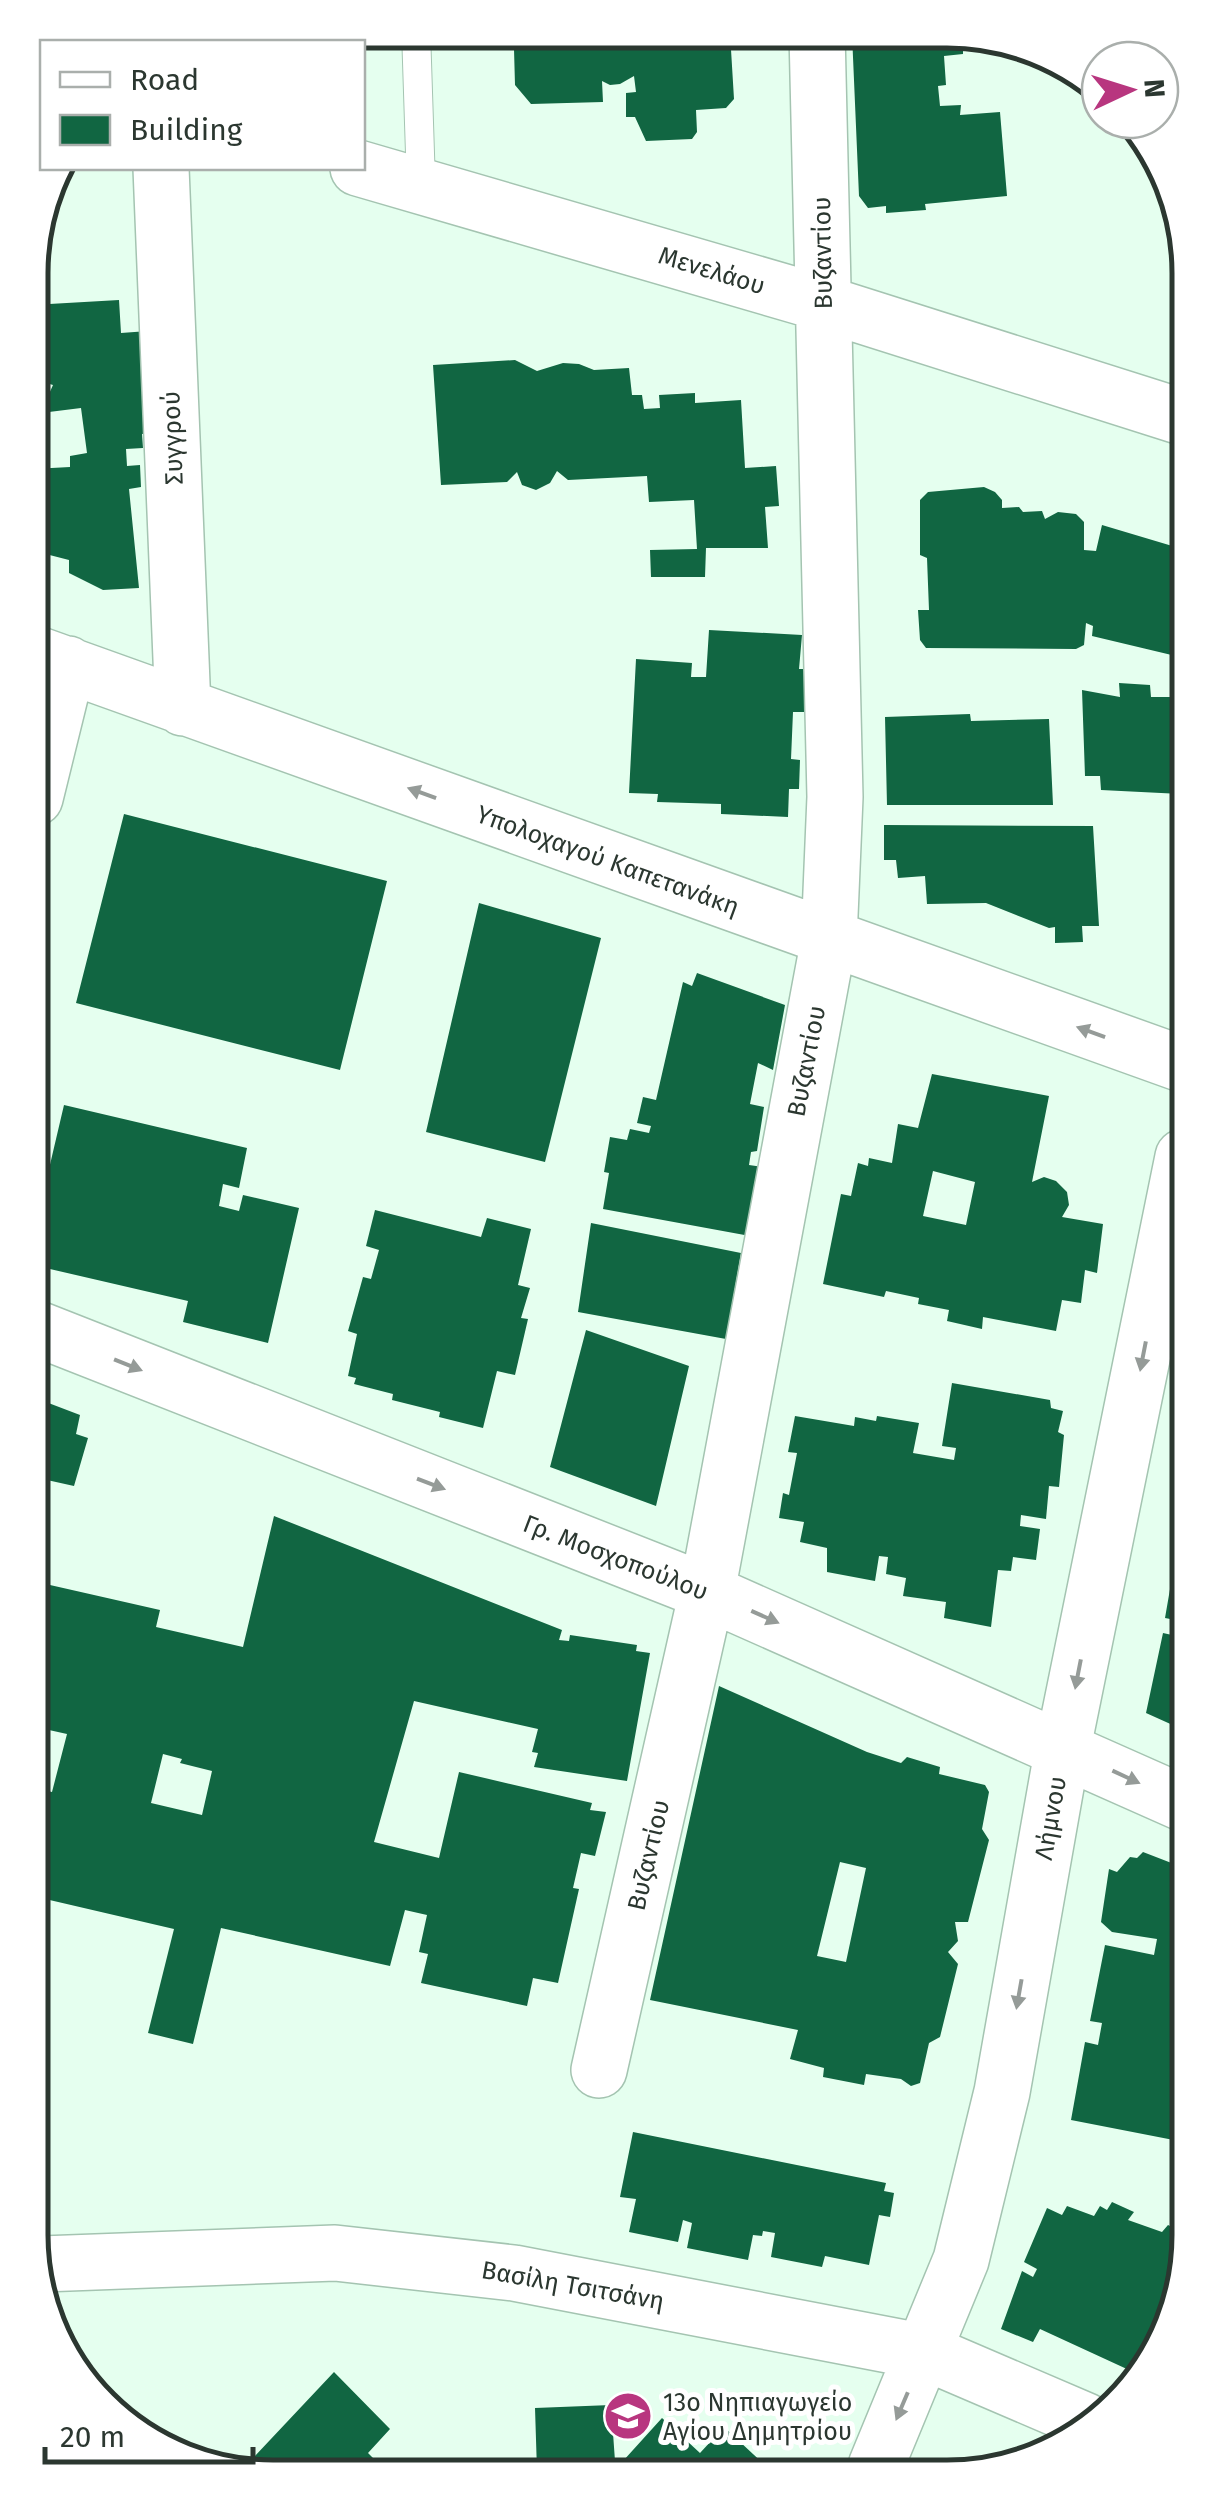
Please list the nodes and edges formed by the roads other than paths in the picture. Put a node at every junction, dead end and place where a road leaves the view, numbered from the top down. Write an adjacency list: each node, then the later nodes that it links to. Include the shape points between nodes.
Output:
1 (417, 48): 5 (lane)
2 (817, 48): 6 (street, Βυζαντίου)
3 (161, 170): 10 (street, Συγγρού)
4 (365, 170): 5 (street, Μενελάου)
5 (421, 184): 6 (street, Μενελάου)
6 (822, 303): 7 (street, Μενελάου); 11 (street, Βυζαντίου, via 835,797)
7 (1172, 414)
8 (51, 658): 9 (street); 10 (street, Υπολοχαγού Καπετανάκη)
9 (48, 684)
10 (183, 708): 11 (street, Υπολοχαγού Καπετανάκη, one-way to 10)
11 (829, 939): 12 (street, Υπολοχαγού Καπετανάκη, one-way to 11); 15 (street, Βυζαντίου)
12 (1172, 1060)
13 (1172, 1212): 16 (street, Λήμνου, one-way to 16)
14 (48, 1333): 15 (street, Γρ. Μοσχοπούλου, one-way to 15)
15 (707, 1592): 16 (street, Γρ. Μοσχοπούλου, one-way to 16); 18 (street, Βυζαντίου)
16 (1063, 1748): 17 (street, Γρ. Μοσχοπούλου, one-way to 17); 20 (street, Λήμνου, one-way to 20, via 1002,2092 962,2260)
17 (1172, 1797)
18 (600, 2070)
19 (49, 2264): 20 (street, Βασίλη Τσιτσάνη, via 335,2253 514,2272)
20 (925, 2352): 21 (street, Βασίλη Τσιτσάνη); 22 (street, Λήμνου, one-way to 22)
21 (1078, 2418)
22 (879, 2460)

